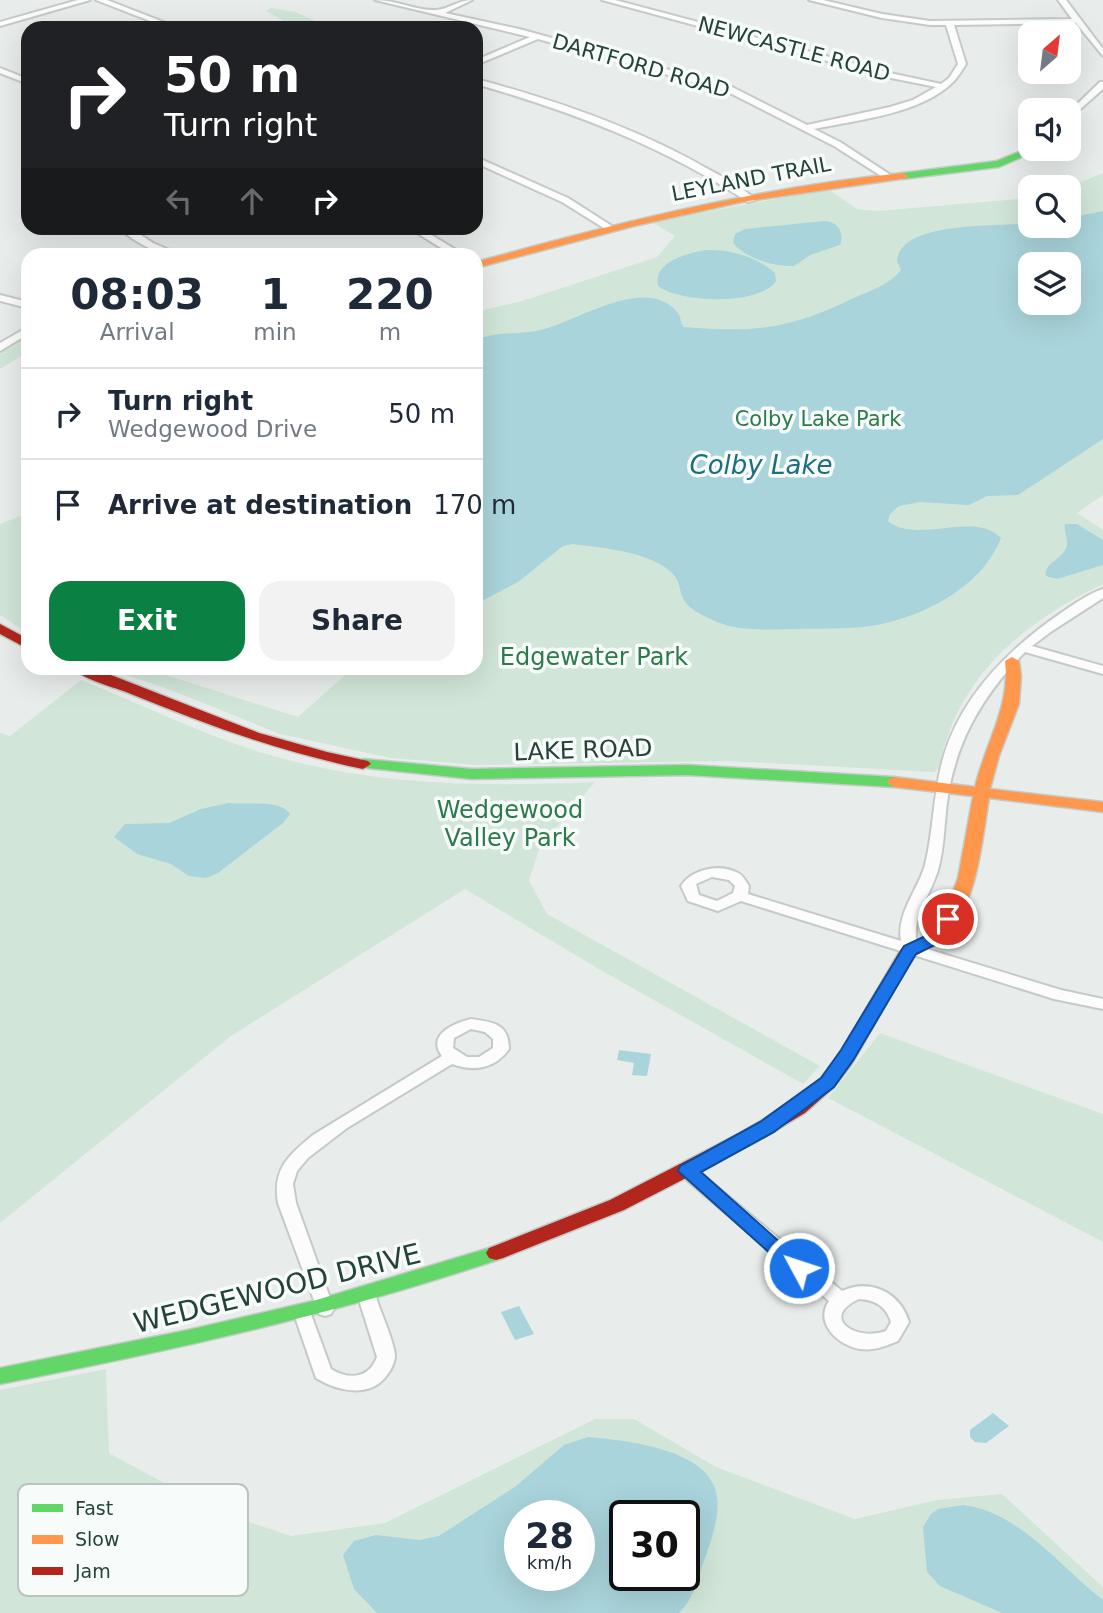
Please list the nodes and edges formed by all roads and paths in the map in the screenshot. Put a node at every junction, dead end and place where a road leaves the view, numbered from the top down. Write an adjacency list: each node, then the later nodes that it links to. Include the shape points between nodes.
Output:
1 (86, 0): 13 (street)
2 (100, 0): 9 (street)
3 (379, 0): 8 (street, DARTFORD ROAD)
4 (468, 0): 8 (street)
5 (606, 0): 26 (street, NEWCASTLE ROAD)
6 (813, 0): 15 (street, via 891,18)
7 (1062, 0): 11 (street)
8 (437, 13): 10 (street, DARTFORD ROAD)
9 (157, 21)
10 (470, 21)
11 (1078, 21)
12 (1018, 22): 15 (street)
13 (0, 24)
14 (483, 24): 17 (street, DARTFORD ROAD)
15 (950, 24): 26 (street, via 962,64)
16 (1082, 26): 18 (street)
17 (537, 37): 19 (street); 28 (street, DARTFORD ROAD, via 724,88)
18 (1103, 54)
19 (483, 59)
20 (0, 70): 21 (street)
21 (17, 77): 22 (street); 23 (street)
22 (21, 79)
23 (0, 82)
24 (483, 82): 32 (street, via 645,138 702,167)
25 (1103, 84): 27 (street)
26 (941, 86): 28 (street, via 915,102)
27 (1081, 105)
28 (807, 128): 31 (street, DARTFORD ROAD)
29 (1018, 158): 31 (street, LEYLAND TRAIL)
30 (483, 163): 33 (street, via 560,197)
31 (886, 176): 32 (street, LEYLAND TRAIL)
32 (751, 200): 33 (street, LEYLAND TRAIL)
33 (610, 228): 38 (street, LEYLAND TRAIL)
34 (136, 235): 36 (street)
35 (426, 235): 37 (street)
36 (159, 248)
37 (448, 248)
38 (483, 262)
39 (0, 298): 40 (street)
40 (21, 303)
41 (21, 334): 42 (street)
42 (0, 348)
43 (1103, 593): 46 (street, WEDGEWOOD DRIVE, via 1062,616)
44 (0, 628): 45 (street)
45 (21, 641)
46 (1024, 648): 47 (street, WEDGEWOOD DRIVE); 48 (street)
47 (1012, 661): 50 (street, WEDGEWOOD DRIVE, via 997,671 974,702); 51 (street, via 1017,674 1012,712 990,757)
48 (1103, 670)
49 (97, 675): 50 (street, LAKE ROAD, via 263,741 370,766 479,775 720,771)
50 (943, 786): 51 (street, LAKE ROAD); 54 (street, WEDGEWOOD DRIVE, via 933,861 907,926)
51 (983, 791): 52 (street, LAKE ROAD); 54 (street, via 973,853 958,902 939,936)
52 (1103, 807)
53 (740, 896): 54 (street)
54 (910, 950): 55 (street); 57 (street, WEDGEWOOD DRIVE, via 828,1083 767,1127)
55 (1103, 1004)
56 (452, 1057): 60 (street, via 308,1147 287,1172 287,1203)
57 (687, 1171): 58 (street, WEDGEWOOD DRIVE, via 610,1208 492,1255); 59 (street)
58 (368, 1297): 60 (street, WEDGEWOOD DRIVE); 61 (street, via 386,1357 380,1371 363,1382 342,1383 323,1373)
59 (839, 1299)
60 (325, 1309): 61 (street, WEDGEWOOD DRIVE)
61 (303, 1314): 62 (street, WEDGEWOOD DRIVE)
62 (0, 1376)

